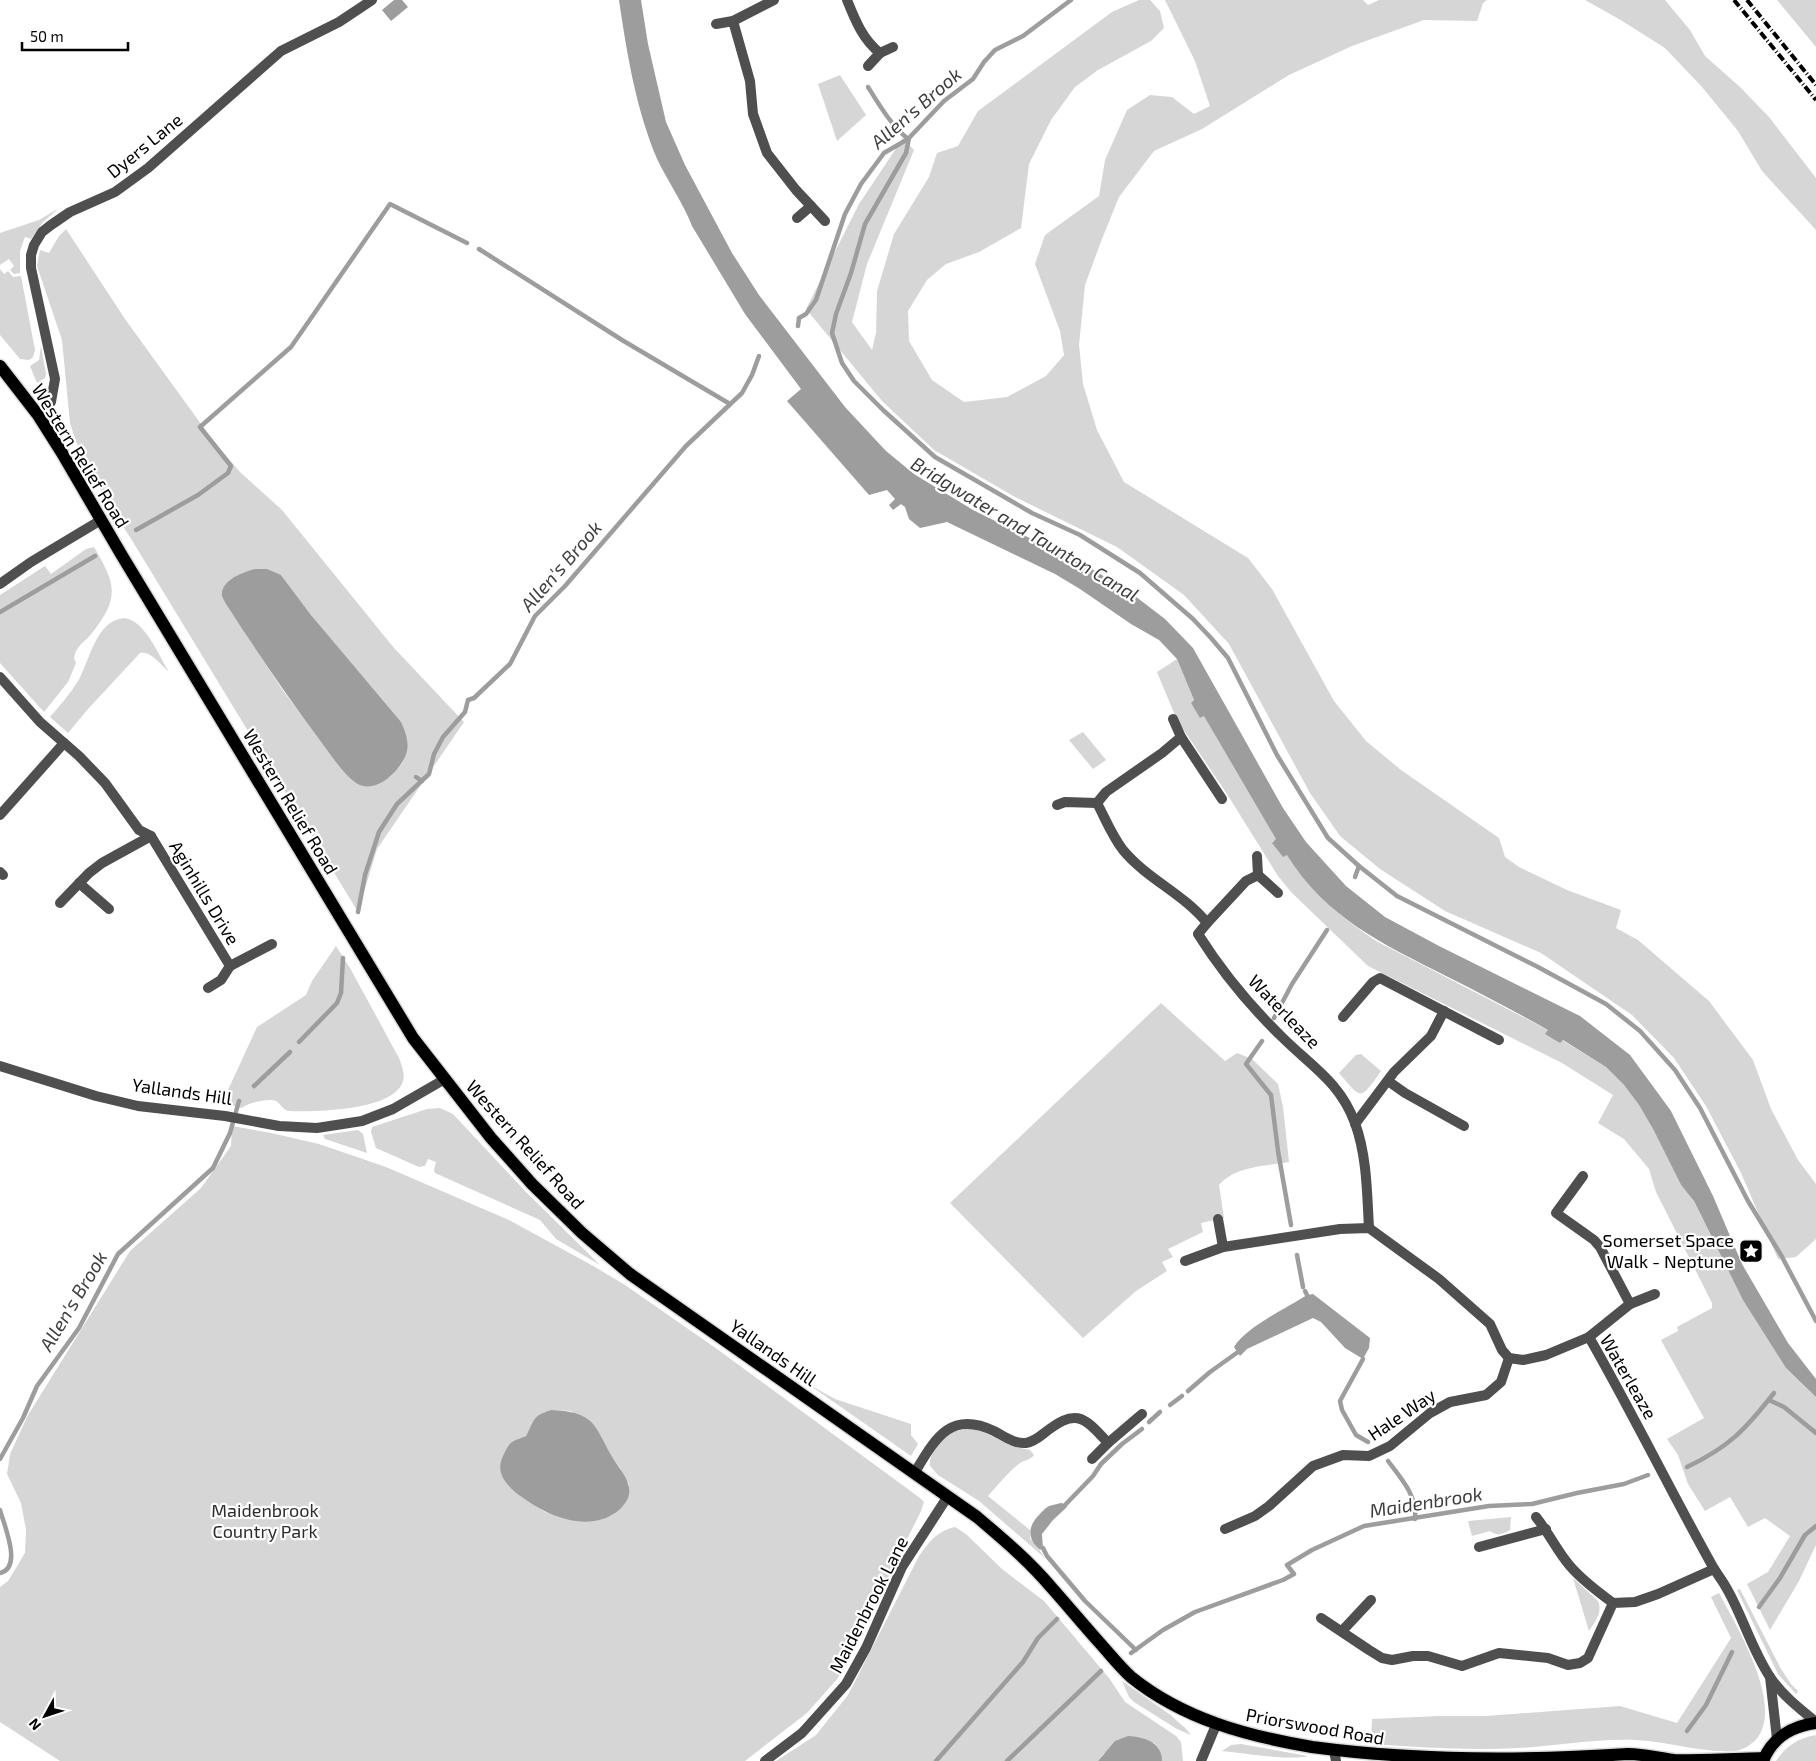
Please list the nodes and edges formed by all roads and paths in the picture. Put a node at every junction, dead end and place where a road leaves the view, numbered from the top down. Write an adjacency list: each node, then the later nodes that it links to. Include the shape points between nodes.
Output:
1 (372, 0): 13 (street, Dyers Lane, via 339,22 281,51 148,168 116,192 70,212 42,232 32,249 30,268 55,379 51,402)
2 (774, 0): 4 (street)
3 (847, 0): 7 (street, via 858,27)
4 (733, 21): 5 (street); 9 (street, via 750,81 754,114 767,154)
5 (716, 24)
6 (893, 47): 7 (street)
7 (880, 53): 8 (street)
8 (868, 66)
9 (811, 206): 10 (street); 11 (street)
10 (797, 218)
11 (825, 221)
12 (0, 366): 13 (main road, Western Relief Road)
13 (38, 415): 14 (main road, Western Relief Road)
14 (101, 520): 15 (street); 39 (main road, Western Relief Road, via 413,1038)
15 (0, 584)
16 (0, 678): 19 (street, Aginhills Drive)
17 (1172, 719): 18 (street)
18 (1181, 736): 20 (street); 21 (street, via 1106,792)
19 (64, 743): 23 (street); 24 (street, Aginhills Drive, via 105,783 139,830)
20 (1222, 799)
21 (1097, 803): 22 (street, via 1065,802); 31 (street, via 1123,850 1196,909)
22 (1057, 805)
23 (0, 815)
24 (151, 836): 27 (street, Aginhills Drive, via 102,863); 33 (street, Aginhills Drive)
25 (1257, 856): 26 (street)
26 (1258, 875): 28 (street); 31 (street, via 1246,880)
27 (79, 884): 29 (street, Aginhills Drive); 30 (street)
28 (1278, 893)
29 (60, 904)
30 (109, 909)
31 (1207, 923): 41 (street, Waterleaze, via 1198,934 1212,956 1282,1037 1329,1080)
32 (272, 944): 33 (street, Aginhills Drive)
33 (230, 966): 34 (street, Aginhills Drive, via 221,980)
34 (208, 988)
35 (1444, 1011): 36 (street, via 1380,978); 37 (street); 40 (street, via 1431,1036)
36 (1343, 1017)
37 (1499, 1040)
38 (0, 1066): 39 (street, Yallands Hill, via 138,1106 235,1117 279,1126 317,1128 362,1121 392,1109)
39 (445, 1079): 46 (main road, Western Relief Road, via 496,1144)
40 (1388, 1081): 41 (street); 42 (street)
41 (1355, 1124): 45 (street, Waterleaze, via 1364,1157)
42 (1464, 1126)
43 (1582, 1176): 50 (street, via 1556,1213 1594,1240)
44 (1218, 1219): 47 (street)
45 (1369, 1228): 47 (street, via 1340,1229); 52 (street, via 1439,1279 1490,1324)
46 (582, 1233): 56 (main road, Yallands Hill, via 630,1274)
47 (1223, 1247): 48 (street)
48 (1185, 1261)
49 (1655, 1294): 50 (street)
50 (1630, 1304): 51 (street)
51 (1589, 1337): 52 (street, Waterleaze, via 1546,1355 1523,1360); 62 (street, Waterleaze)
52 (1509, 1358): 59 (street, Hale Way, via 1501,1382 1486,1395 1450,1402 1430,1413 1390,1446 1369,1456 1343,1455 1313,1466 1270,1506)
53 (1142, 1414): 54 (street)
54 (1108, 1443): 55 (street); 56 (street, via 1090,1424 1077,1417 1061,1420 1026,1443 972,1423 945,1431 929,1448)
55 (1092, 1459)
56 (915, 1472): 57 (main road, Yallands Hill)
57 (948, 1496): 69 (main road, Priorswood Road, via 1022,1556 1132,1677 1172,1704); 74 (street, Maidenbrook Lane, via 902,1567 846,1684 802,1733)
58 (1536, 1518): 60 (street)
59 (1225, 1529)
60 (1546, 1530): 61 (street); 64 (street, via 1571,1568)
61 (1479, 1547)
62 (1714, 1568): 64 (street, via 1635,1602); 67 (street, Waterleaze, via 1728,1589)
63 (1371, 1600): 66 (street)
64 (1613, 1603): 66 (street, via 1588,1658 1568,1665 1548,1658 1499,1653 1462,1666 1428,1656 1392,1660 1375,1654)
65 (1320, 1618): 66 (street)
66 (1342, 1631)
67 (1770, 1678): 68 (street, Waterleaze); 70 (street, Waterleaze)
68 (1816, 1722): 70 (main road)
69 (1216, 1725): 71 (main road, Priorswood Road); 75 (street)
70 (1777, 1739): 72 (main road)
71 (1335, 1756): 73 (main road, Priorswood Road, via 1494,1760 1642,1754)
72 (1763, 1759): 73 (main road, Priorswood Road)
73 (1671, 1760)
74 (765, 1761)
75 (1201, 1761)

